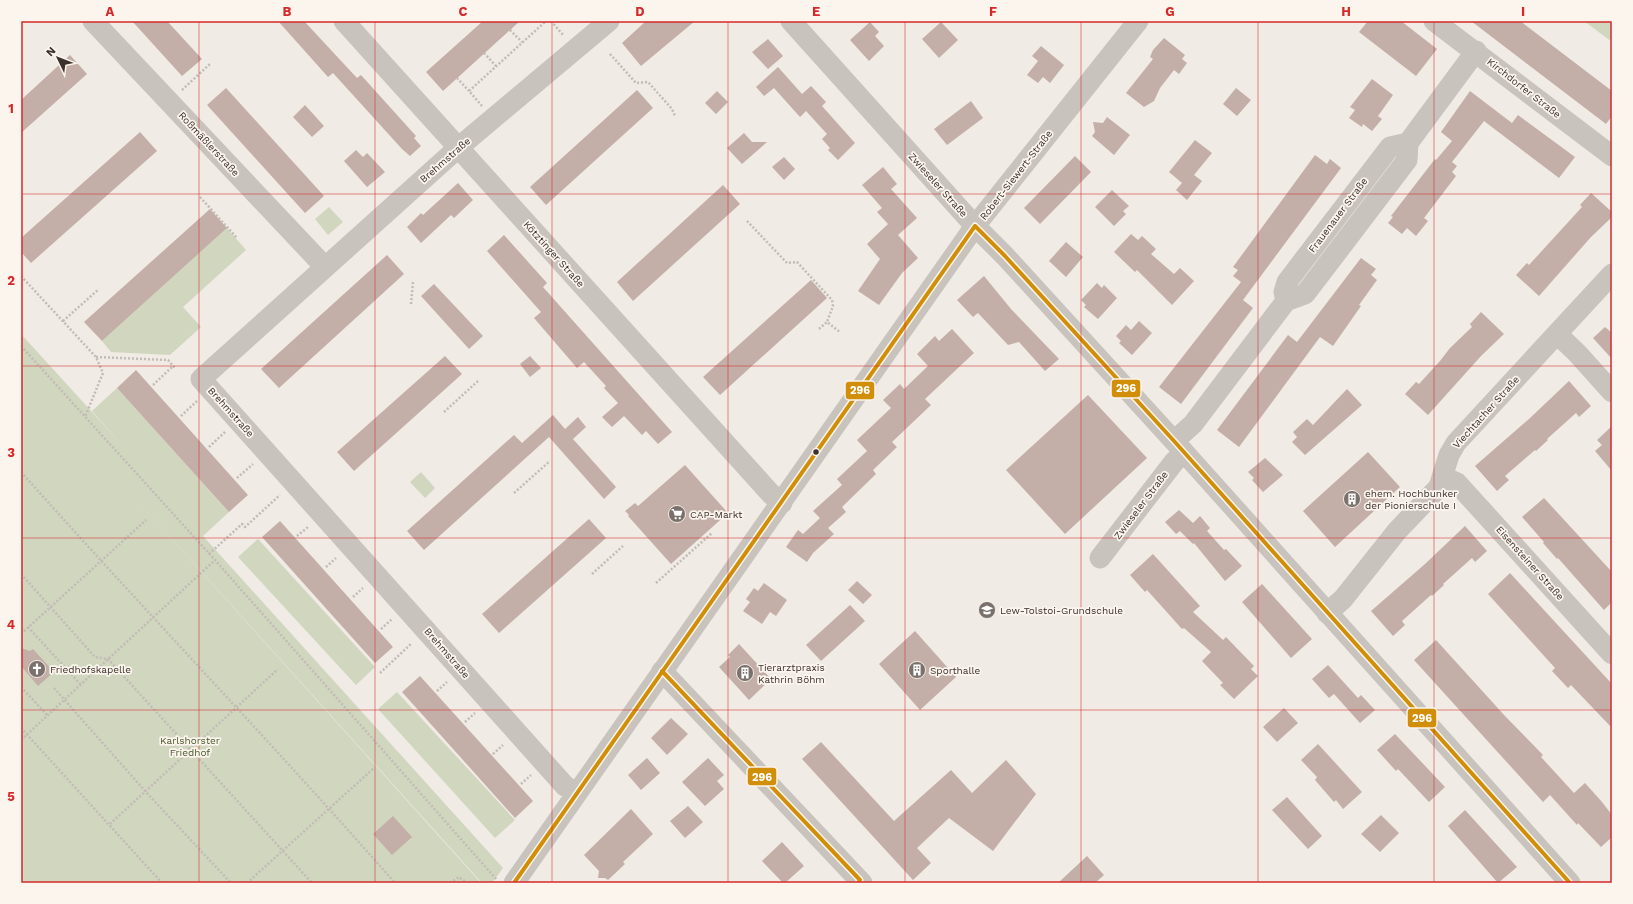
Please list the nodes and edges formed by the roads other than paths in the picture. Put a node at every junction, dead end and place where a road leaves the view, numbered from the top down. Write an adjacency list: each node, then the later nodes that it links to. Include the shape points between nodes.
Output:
1 (93, 21): 11 (street, Roßmäßlerstraße)
2 (344, 21): 8 (street, Kötztinger Straße)
3 (609, 21): 8 (street, Brehmstraße)
4 (791, 21): 10 (street, Zwieseler Straße)
5 (1138, 21): 10 (street, Robert-Siewert-Straße)
6 (1434, 21): 7 (street, Kirchdorfer Straße)
7 (1476, 51): 9 (street, Kirchdorfer Straße); 15 (street, Frauenauer Straße, via 1408,143 1390,147 1288,282 1284,292 1286,301 1193,424)
8 (459, 147): 11 (street, Brehmstraße); 17 (street, Kötztinger Straße, via 770,494)
9 (1612, 156)
10 (975, 226): 15 (street, Zwieseler Straße); 17 (street, Robert-Siewert-Straße)
11 (325, 268): 22 (street, Brehmstraße, via 201,379 565,786)
12 (1612, 274): 13 (street, Viechtacher Straße)
13 (1557, 334): 14 (street); 16 (street, Viechtacher Straße, via 1456,443 1449,455)
14 (1612, 392)
15 (1179, 447): 18 (street, Zwieseler Straße, via 1174,462); 19 (street, Zwieseler Straße)
16 (1443, 477): 19 (street, Viechtacher Straße, via 1432,496 1397,531 1343,599); 20 (street, Eisensteiner Straße, via 1457,483)
17 (782, 503): 21 (street, Robert-Siewert-Straße)
18 (1100, 558)
19 (1327, 613): 25 (street, Zwieseler Straße)
20 (1612, 654)
21 (662, 671): 22 (street, Robert-Siewert-Straße); 23 (street)
22 (576, 793): 24 (street, Robert-Siewert-Straße)
23 (860, 882)
24 (514, 883)
25 (1570, 883)

